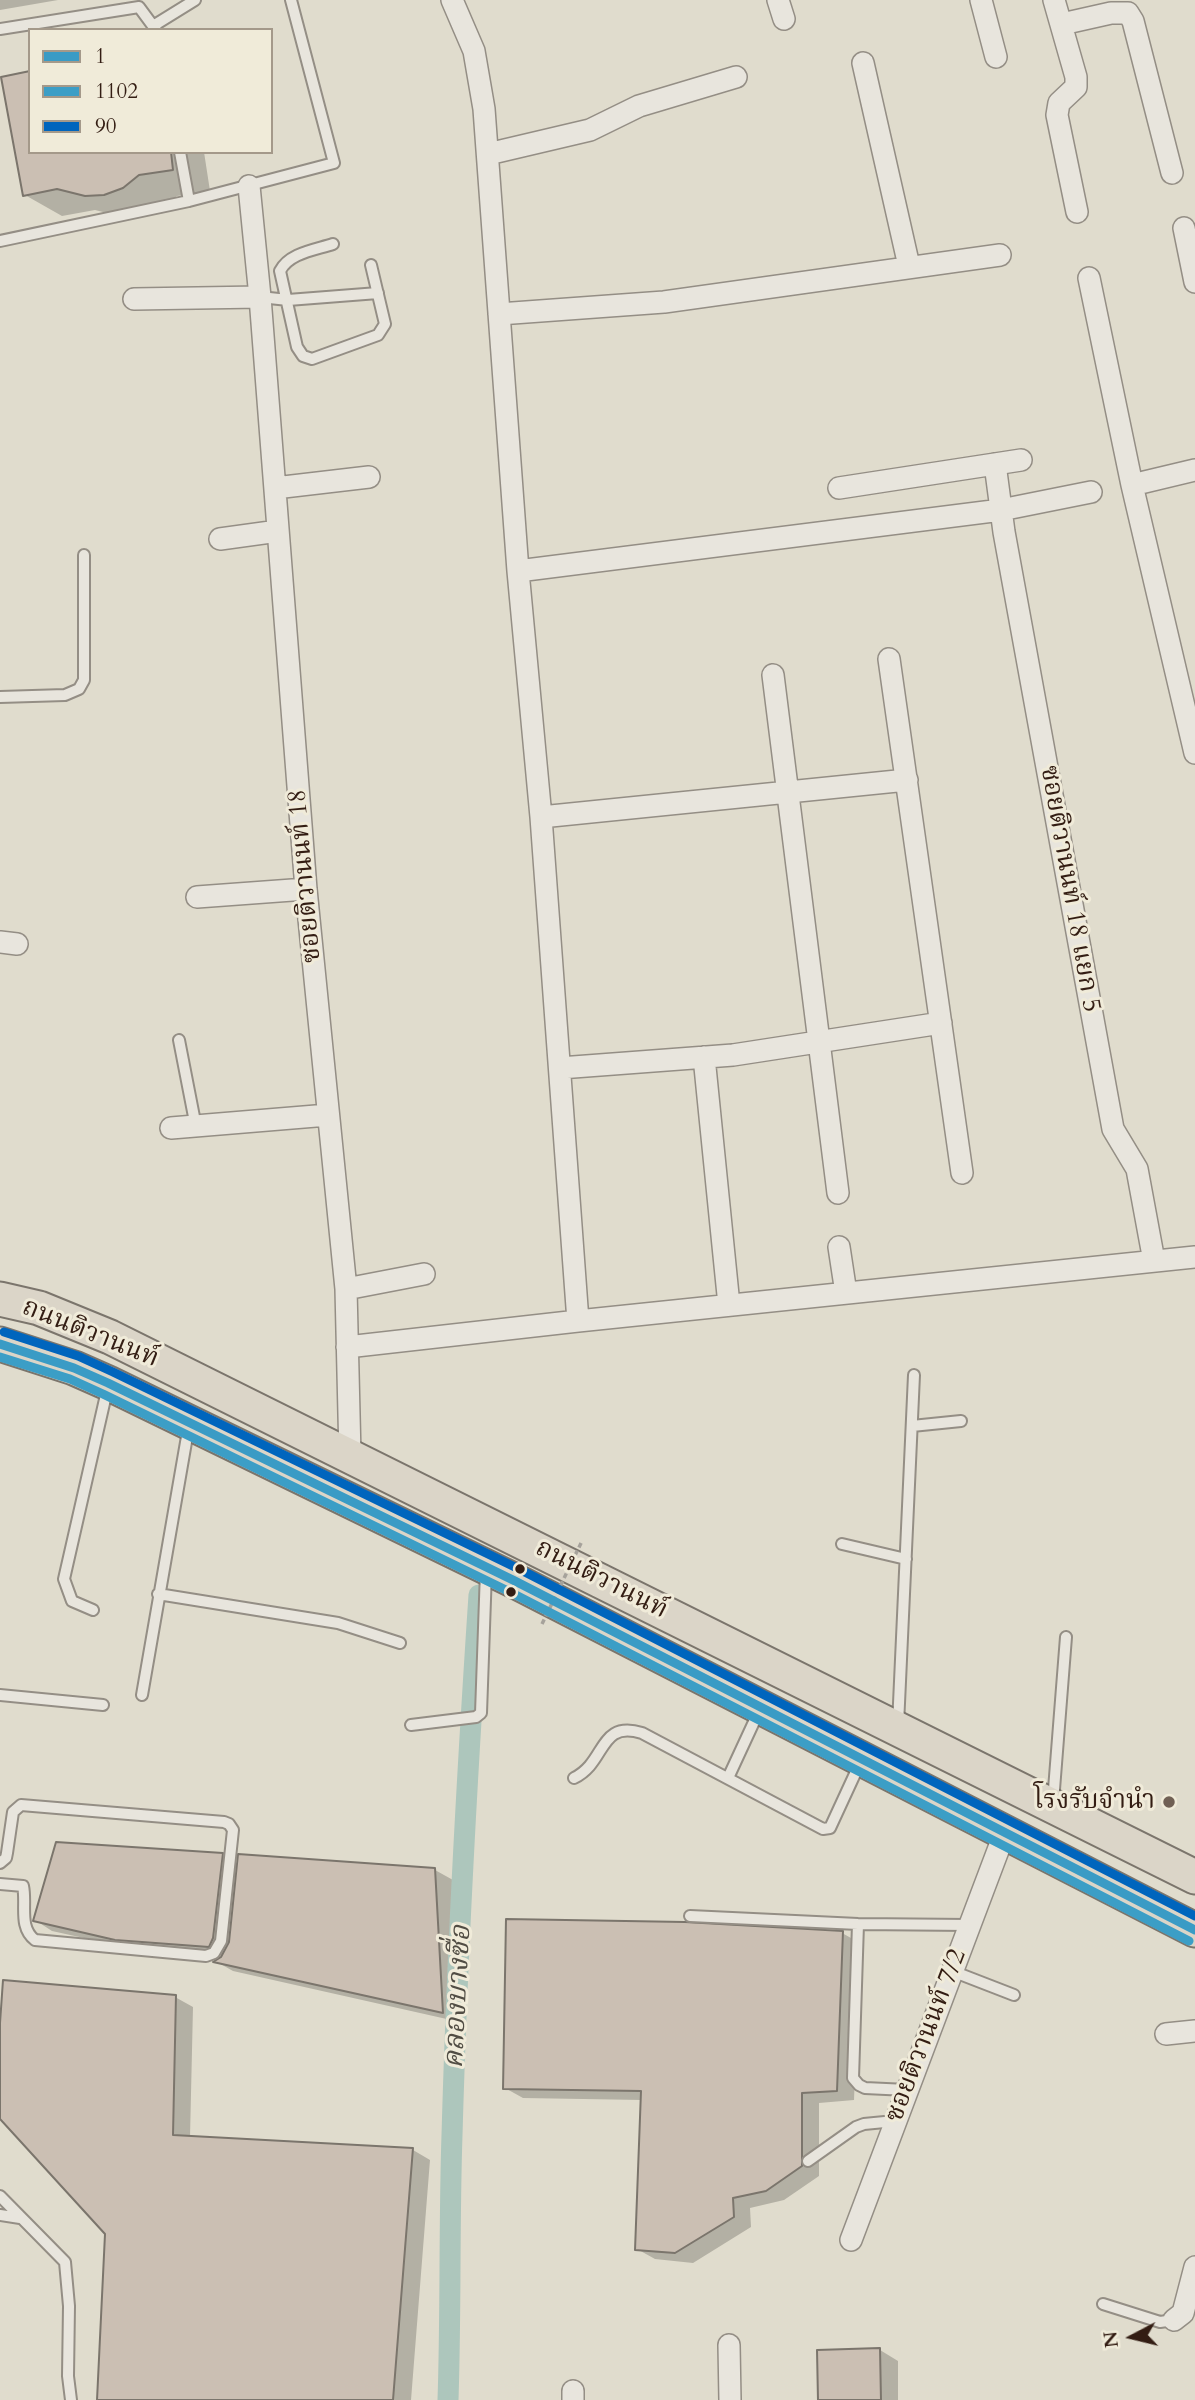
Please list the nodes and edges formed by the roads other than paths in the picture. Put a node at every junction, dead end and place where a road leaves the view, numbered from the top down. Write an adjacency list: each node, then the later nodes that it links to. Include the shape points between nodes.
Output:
1 (195, 0): 7 (lane)
2 (291, 0): 15 (lane, via 334,163)
3 (452, 0): 13 (street, via 474,51)
4 (981, 0): 9 (street)
5 (1054, 0): 6 (street)
6 (1062, 24): 14 (street, via 1128,13); 17 (street, via 1076,87 1059,103 1056,115)
7 (154, 28): 8 (lane, via 139,7)
8 (0, 29)
9 (996, 57)
10 (863, 63): 23 (street)
11 (736, 77): 13 (street, via 639,106 590,130)
12 (180, 154): 16 (lane)
13 (488, 154): 30 (street)
14 (1172, 173)
15 (249, 186): 16 (lane); 27 (street, ซอยติวานนท์ 18)
16 (189, 201): 19 (lane)
17 (1077, 212)
18 (1184, 228): 25 (street)
19 (0, 241)
20 (333, 243): 29 (lane, via 284,264 280,271)
21 (1000, 255): 23 (street)
22 (371, 265): 26 (lane)
23 (909, 266): 30 (street, via 664,302)
24 (1089, 278): 35 (street)
25 (1195, 282)
26 (377, 293): 29 (lane); 29 (lane, via 385,324 378,335 312,359 297,347)
27 (260, 297): 28 (street); 29 (lane); 36 (street, ซอยติวานนท์ 18)
28 (134, 299)
29 (288, 300)
30 (499, 314): 43 (street)
31 (1021, 460): 32 (street)
32 (995, 464): 37 (street); 39 (street, ซอยติวานนท์ 18 แยก 5)
33 (1195, 470): 35 (street)
34 (369, 477): 36 (street)
35 (1132, 485): 47 (street)
36 (275, 488): 40 (street, ซอยติวานนท์ 18)
37 (839, 488)
38 (1091, 492): 39 (street)
39 (1001, 510): 43 (street); 65 (street, ซอยติวานนท์ 18 แยก 5, via 1113,1129 1137,1169)
40 (278, 531): 41 (street); 51 (street, ซอยติวานนท์ 18)
41 (220, 539)
42 (84, 555): 46 (lane, via 84,680 79,689 65,695)
43 (518, 570): 50 (street)
44 (890, 659): 48 (street)
45 (773, 675): 49 (street)
46 (0, 697)
47 (1195, 753)
48 (907, 780): 49 (street); 53 (street)
49 (788, 792): 50 (street); 55 (street)
50 (541, 817): 57 (street)
51 (306, 889): 52 (street); 58 (street, ซอยติวานนท์ 18)
52 (197, 897)
53 (941, 1023): 55 (street); 61 (street)
54 (179, 1040): 59 (lane)
55 (819, 1042): 56 (street); 62 (street)
56 (704, 1057): 57 (street); 70 (street)
57 (559, 1068): 71 (street)
58 (328, 1115): 59 (street); 67 (street, ซอยติวานนท์ 18)
59 (196, 1127): 60 (street)
60 (171, 1128)
61 (962, 1173)
62 (838, 1193)
63 (839, 1247): 68 (street)
64 (1195, 1257): 65 (street)
65 (1154, 1261): 68 (street)
66 (424, 1274): 67 (street)
67 (346, 1289): 73 (street, ซอยติวานนท์ 18)
68 (846, 1293): 70 (street)
69 (0, 1299): 79 (main road, ถนนติวานนท์, via 39,1308 110,1337)
70 (729, 1305): 71 (street)
71 (578, 1321): 73 (street)
72 (0, 1344): 75 (main road, ถนนติวานนท์)
73 (347, 1347): 79 (street, ซอยติวานนท์ 18)
74 (914, 1375): 78 (lane)
75 (108, 1383): 76 (main road, ถนนติวานนท์); 84 (lane, via 64,1579 72,1601)
76 (189, 1422): 82 (main road, ถนนติวานนท์); 83 (lane)
77 (961, 1422): 78 (lane)
78 (912, 1426): 81 (lane)
79 (350, 1456): 92 (main road, ถนนติวานนท์)
80 (842, 1544): 81 (lane)
81 (906, 1559): 92 (lane)
82 (486, 1568): 90 (main road, ถนนติวานนท์); 91 (lane, via 482,1711 476,1717)
83 (158, 1594): 86 (lane, via 338,1623); 88 (lane)
84 (93, 1610)
85 (1066, 1637): 96 (lane)
86 (400, 1643)
87 (0, 1695): 89 (lane)
88 (142, 1695)
89 (103, 1705)
90 (761, 1707): 93 (main road, ถนนติวานนท์); 95 (lane)
91 (411, 1725)
92 (898, 1729): 96 (main road, ถนนติวานนท์)
93 (862, 1759): 95 (lane, via 827,1829); 97 (main road, ถนนติวานนท์)
94 (574, 1778): 95 (lane, via 584,1773 613,1733 624,1729 642,1733)
95 (727, 1778)
96 (1053, 1806): 99 (main road, ถนนติวานนท์)
97 (1005, 1832): 103 (street, ซอยติวานนท์ 7/2); 104 (main road, ถนนติวานนท์)
98 (0, 1863): 100 (lane, via 7,1856 13,1812 21,1805 224,1822 233,1830 221,1941 206,1956 35,1940 25,1926 23,1886)
99 (1195, 1877)
100 (0, 1884)
101 (690, 1916): 102 (lane)
102 (859, 1924): 103 (lane); 109 (lane, via 853,2078 864,2088)
103 (969, 1926): 105 (street, ซอยติวานนท์ 7/2)
104 (1195, 1930)
105 (952, 1971): 106 (lane); 109 (street, ซอยติวานนท์ 7/2)
106 (1014, 1995)
107 (1195, 2031): 108 (street)
108 (1166, 2034)
109 (907, 2090): 110 (street, ซอยติวานนท์ 7/2)
110 (895, 2121): 111 (lane, via 856,2127); 115 (street, ซอยติวานนท์ 7/2)
111 (808, 2161)
112 (0, 2196): 114 (lane)
113 (0, 2215): 114 (lane)
114 (20, 2218): 120 (lane, via 65,2262)
115 (851, 2240)
116 (1195, 2267): 118 (street, via 1183,2313)
117 (1103, 2304): 118 (lane, via 1160,2322)
118 (1174, 2320)
119 (729, 2345): 121 (street)
120 (71, 2400)
121 (730, 2400)

